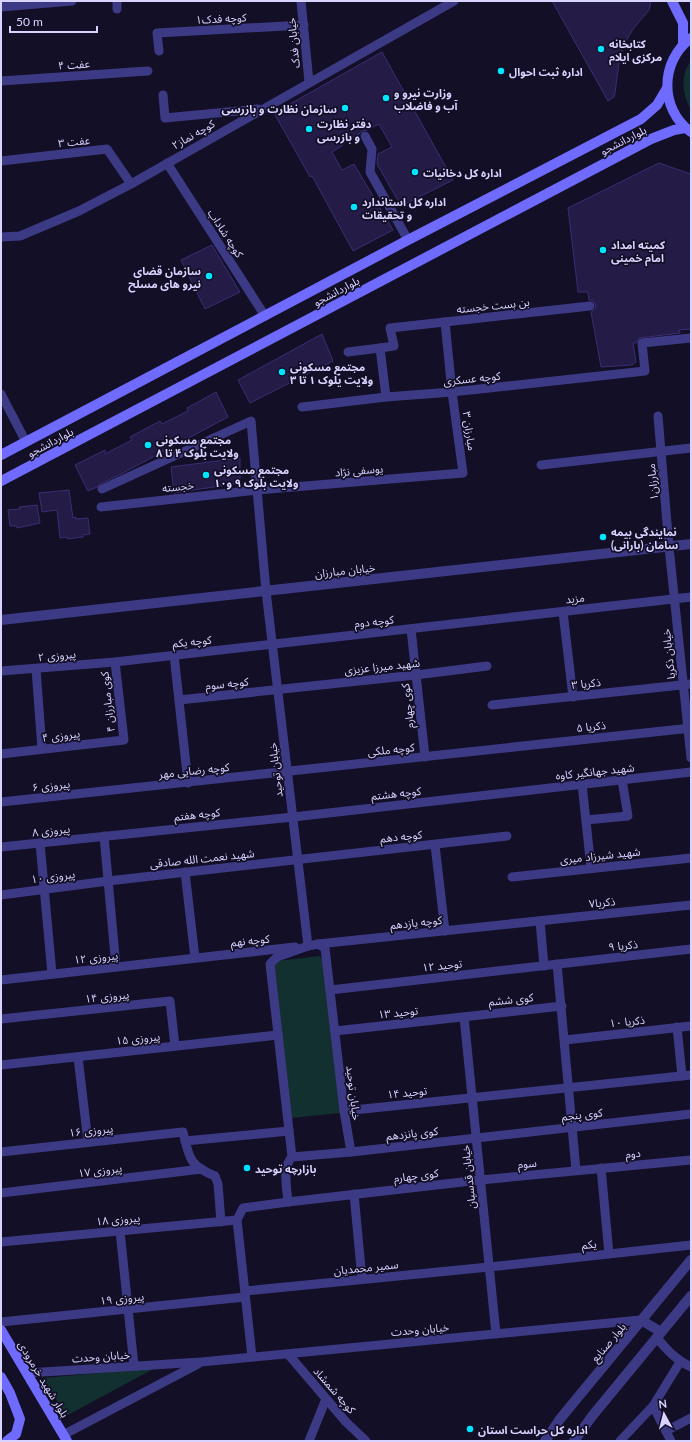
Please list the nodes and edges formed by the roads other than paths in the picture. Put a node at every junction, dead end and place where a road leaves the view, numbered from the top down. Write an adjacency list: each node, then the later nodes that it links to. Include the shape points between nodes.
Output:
1 (72, 1): 5 (street)
2 (302, 1): 6 (street, خیابان فدک)
3 (454, 1): 11 (street, کوچه نماز۲)
4 (672, 1): 7 (main road, via 683,23)
5 (1, 7)
6 (304, 25): 8 (street, کوچه فدک۱, via 157,33); 11 (street, خیابان فدک)
7 (687, 41): 12 (main road, via 674,57 668,72)
8 (159, 51)
9 (148, 71): 10 (street, عفت ۴)
10 (1, 80)
11 (309, 82): 14 (street, کوچه نماز۲)
12 (667, 88): 15 (main road, via 676,116); 21 (main road, بلواردانشجو, via 657,105 641,119)
13 (163, 95): 14 (street, via 166,118)
14 (263, 109): 18 (street, کوچه نماز۲)
15 (688, 130): 39 (main road, بلواردانشجو, via 674,130 652,139)
16 (365, 136): 21 (street, via 372,149 370,172)
17 (1, 161): 19 (street, عفت ۳, via 107,149)
18 (167, 164): 19 (street, کوچه نماز۲); 23 (street, کوچه شاداب)
19 (131, 184): 20 (street, کوچه نماز۲, via 79,211 20,236)
20 (1, 237)
21 (408, 240): 23 (main road, بلواردانشجو)
22 (590, 306): 24 (street, بن بست خجسته)
23 (265, 316): 33 (main road, بلواردانشجو)
24 (445, 322): 26 (street, via 390,328 394,346); 28 (street, بن بست خجسته)
25 (691, 338): 28 (street, کوچه عسکری, via 642,343 645,371)
26 (380, 348): 27 (street); 30 (street)
27 (348, 352)
28 (452, 392): 30 (street, کوچه عسکری); 38 (street, مبارزان ۳)
29 (1, 394): 33 (street)
30 (386, 397): 31 (street, کوچه عسکری)
31 (302, 407)
32 (658, 416): 35 (street, مبارزان۱)
33 (26, 442): 36 (main road, بلواردانشجو)
34 (691, 448): 35 (street)
35 (662, 452): 37 (street); 44 (street, مبارزان۱)
36 (1, 455)
37 (541, 465)
38 (463, 473): 41 (street, یوسفی نژاد)
39 (1, 481)
40 (102, 489): 41 (street, via 251,421)
41 (257, 490): 42 (street, خجسته); 45 (street)
42 (101, 507)
43 (691, 544): 44 (street, خیابان مبارزان)
44 (669, 546): 45 (street, خیابان مبارزان); 47 (street, خیابان ذکریا)
45 (266, 591): 49 (street, خیابان مبارزان); 52 (street, خیابان توحید)
46 (691, 597): 47 (street, مزید)
47 (674, 599): 48 (street, مزید); 59 (street, خیابان ذکریا)
48 (563, 612): 50 (street, مزید); 61 (street)
49 (1, 620)
50 (479, 621): 51 (street, کوچه دوم)
51 (411, 629): 52 (street, کوچه دوم); 58 (street, کوی چهارم)
52 (272, 644): 53 (street, کوچه یکم); 60 (street, خیابان توحید)
53 (174, 655): 54 (street, کوچه یکم); 62 (street)
54 (115, 662): 56 (street, پیروزی ۲); 65 (street, کوی مبارزان ۴)
55 (487, 666): 58 (street, شهید میرزا عزیزی)
56 (36, 669): 57 (street, پیروزی ۲); 66 (street)
57 (1, 671)
58 (416, 675): 60 (street, شهید میرزا عزیزی); 69 (street, کوی چهارم)
59 (687, 684): 61 (street, ذکریا ۳); 64 (street, خیابان ذکریا)
60 (278, 689): 62 (street, کوچه سوم); 71 (street, خیابان توحید)
61 (573, 697): 63 (street, ذکریا ۳)
62 (179, 700): 74 (street)
63 (492, 706)
64 (689, 728): 67 (street, ذکریا ۵); 70 (street, خیابان ذکریا)
65 (124, 740): 66 (street, پیروزی ۴)
66 (42, 749): 68 (street, پیروزی ۴)
67 (497, 749): 69 (street, کوچه ملکی)
68 (1, 754)
69 (425, 757): 71 (street, کوچه ملکی)
70 (691, 758)
71 (288, 772): 74 (street, کوچه رضایی مهر); 79 (street, خیابان توحید)
72 (691, 772): 73 (street, شهید جهانگیر کاوه)
73 (622, 780): 75 (street, شهید جهانگیر کاوه); 80 (street, via 628,816)
74 (188, 783): 76 (street, کوچه رضایی مهر)
75 (582, 784): 77 (street, شهید جهانگیر کاوه); 80 (street)
76 (103, 792): 78 (street, پیروزی ۶)
77 (502, 793): 79 (street, کوچه هشتم)
78 (1, 802)
79 (293, 817): 81 (street, کوچه هفتم); 87 (street, خیابان توحید)
80 (586, 820): 88 (street)
81 (104, 836): 83 (street, پیروزی ۸); 91 (street)
82 (507, 836): 84 (street, کوچه دهم)
83 (40, 843): 85 (street, پیروزی ۸); 92 (street)
84 (435, 844): 87 (street, کوچه دهم); 97 (street)
85 (1, 847)
86 (691, 858): 88 (street, شهید شیرزاد میری)
87 (298, 860): 89 (street, شهید نعمت الله صادقی); 99 (street, خیابان توحید)
88 (591, 868): 90 (street, شهید شیرزاد میری)
89 (185, 872): 91 (street, شهید نعمت الله صادقی); 101 (street)
90 (512, 877)
91 (108, 881): 92 (street, پیروزی ۱۰); 104 (street)
92 (44, 889): 93 (street, پیروزی ۱۰); 105 (street)
93 (1, 895)
94 (691, 905): 95 (street, ذکریا۷)
95 (540, 921): 96 (street, ذکریا۷); 103 (street)
96 (516, 923): 97 (street, کوچه یازدهم)
97 (445, 931): 98 (street, کوچه یازدهم)
98 (318, 944): 99 (street); 107 (street, خیابان توحید, via 326,948)
99 (308, 946): 101 (street, کوچه نهم); 114 (street, via 277,957 270,964)
100 (691, 949): 102 (street, ذکریا ۹)
101 (194, 958): 104 (street, پیروزی ۱۲)
102 (557, 964): 103 (street, توحید ۱۲); 108 (street)
103 (544, 966): 107 (street, توحید ۱۲)
104 (116, 967): 105 (street, پیروزی ۱۲)
105 (52, 974): 106 (street, پیروزی ۱۲)
106 (1, 980)
107 (330, 990): 113 (street, خیابان توحید)
108 (562, 1006): 109 (street, کوی ششم); 115 (street)
109 (464, 1017): 113 (street, توحید ۱۳); 121 (street, خیابان قدسیان)
110 (1, 1019): 116 (street, پیروزی ۱۴, via 170,1001)
111 (691, 1026): 112 (street, ذکریا ۱۰)
112 (677, 1027): 115 (street, ذکریا ۱۰); 119 (street)
113 (335, 1031): 122 (street, خیابان توحید)
114 (278, 1035): 116 (street, پیروزی ۱۵); 125 (street)
115 (565, 1040): 120 (street)
116 (174, 1046): 117 (street, پیروزی ۱۵)
117 (78, 1057): 118 (street, پیروزی ۱۵); 128 (street)
118 (1, 1065)
119 (687, 1075): 120 (street, توحید ۱۴)
120 (570, 1087): 121 (street, توحید ۱۴); 124 (street)
121 (472, 1098): 122 (street, توحید ۱۴); 127 (street, خیابان قدسیان)
122 (344, 1111): 130 (street, خیابان توحید)
123 (691, 1114): 124 (street, کوی پنجم)
124 (573, 1126): 127 (street, کوی پنجم); 135 (street)
125 (289, 1131): 126 (street, پیروزی ۱۶); 131 (street)
126 (184, 1136): 128 (street, پیروزی ۱۶); 134 (street, via 191,1161)
127 (476, 1138): 130 (street, کوی پانزدهم); 136 (street, خیابان قدسیان)
128 (88, 1142): 129 (street, پیروزی ۱۶)
129 (1, 1152)
130 (351, 1152): 131 (street)
131 (292, 1157): 139 (street, via 288,1161 286,1181)
132 (691, 1160): 133 (street, دوم)
133 (601, 1168): 135 (street, دوم); 145 (street)
134 (202, 1169): 137 (street, پیروزی ۱۷); 141 (street, via 215,1176 218,1184)
135 (576, 1170): 136 (street, سوم)
136 (480, 1180): 138 (street, کوی چهارم); 147 (street, خیابان قدسیان)
137 (1, 1194)
138 (354, 1194): 139 (street, کوی چهارم); 148 (street)
139 (288, 1202): 140 (street, via 243,1208)
140 (237, 1220): 141 (street, پیروزی ۱۸); 149 (street)
141 (221, 1222): 142 (street, پیروزی ۱۸)
142 (120, 1231): 143 (street, پیروزی ۱۸); 151 (street)
143 (1, 1242)
144 (691, 1245): 145 (street, یکم)
145 (609, 1254): 147 (street, یکم)
146 (691, 1260): 152 (street, بلوار صنایع)
147 (489, 1267): 148 (street, سمیر محمدیان); 155 (street, خیابان قدسیان)
148 (362, 1279): 149 (street, سمیر محمدیان)
149 (245, 1294): 151 (street, پیروزی ۱۹); 158 (street)
150 (691, 1296): 156 (street)
151 (128, 1309): 153 (street, پیروزی ۱۹); 161 (street)
152 (641, 1320): 155 (street, خیابان وحدت); 156 (street); 173 (street, بلوار صنایع)
153 (1, 1322)
154 (1, 1330): 163 (main road, بلوار شهید خرمرودی)
155 (496, 1334): 157 (street, خیابان وحدت)
156 (659, 1335): 160 (street, via 667,1351); 174 (street)
157 (288, 1354): 158 (street, خیابان وحدت); 165 (street, کوچه شمشاد)
158 (252, 1357): 159 (street, خیابان وحدت)
159 (201, 1362): 161 (street, خیابان وحدت); 169 (street, خیابان وحدت)
160 (680, 1362): 162 (street); 166 (street)
161 (134, 1366): 163 (street, خیابان وحدت)
162 (691, 1367)
163 (27, 1373): 169 (main road, بلوار شهید خرمرودی)
164 (1, 1377): 170 (main road, via 20,1419 16,1434)
165 (326, 1398): 171 (street); 172 (street, کوچه شمشاد)
166 (653, 1406): 168 (street); 175 (street)
167 (691, 1418): 168 (street)
168 (666, 1431): 176 (street)
169 (65, 1438)
170 (7, 1441)
171 (309, 1441)
172 (366, 1441)
173 (545, 1441)
174 (574, 1441)
175 (620, 1441)
176 (671, 1441)

